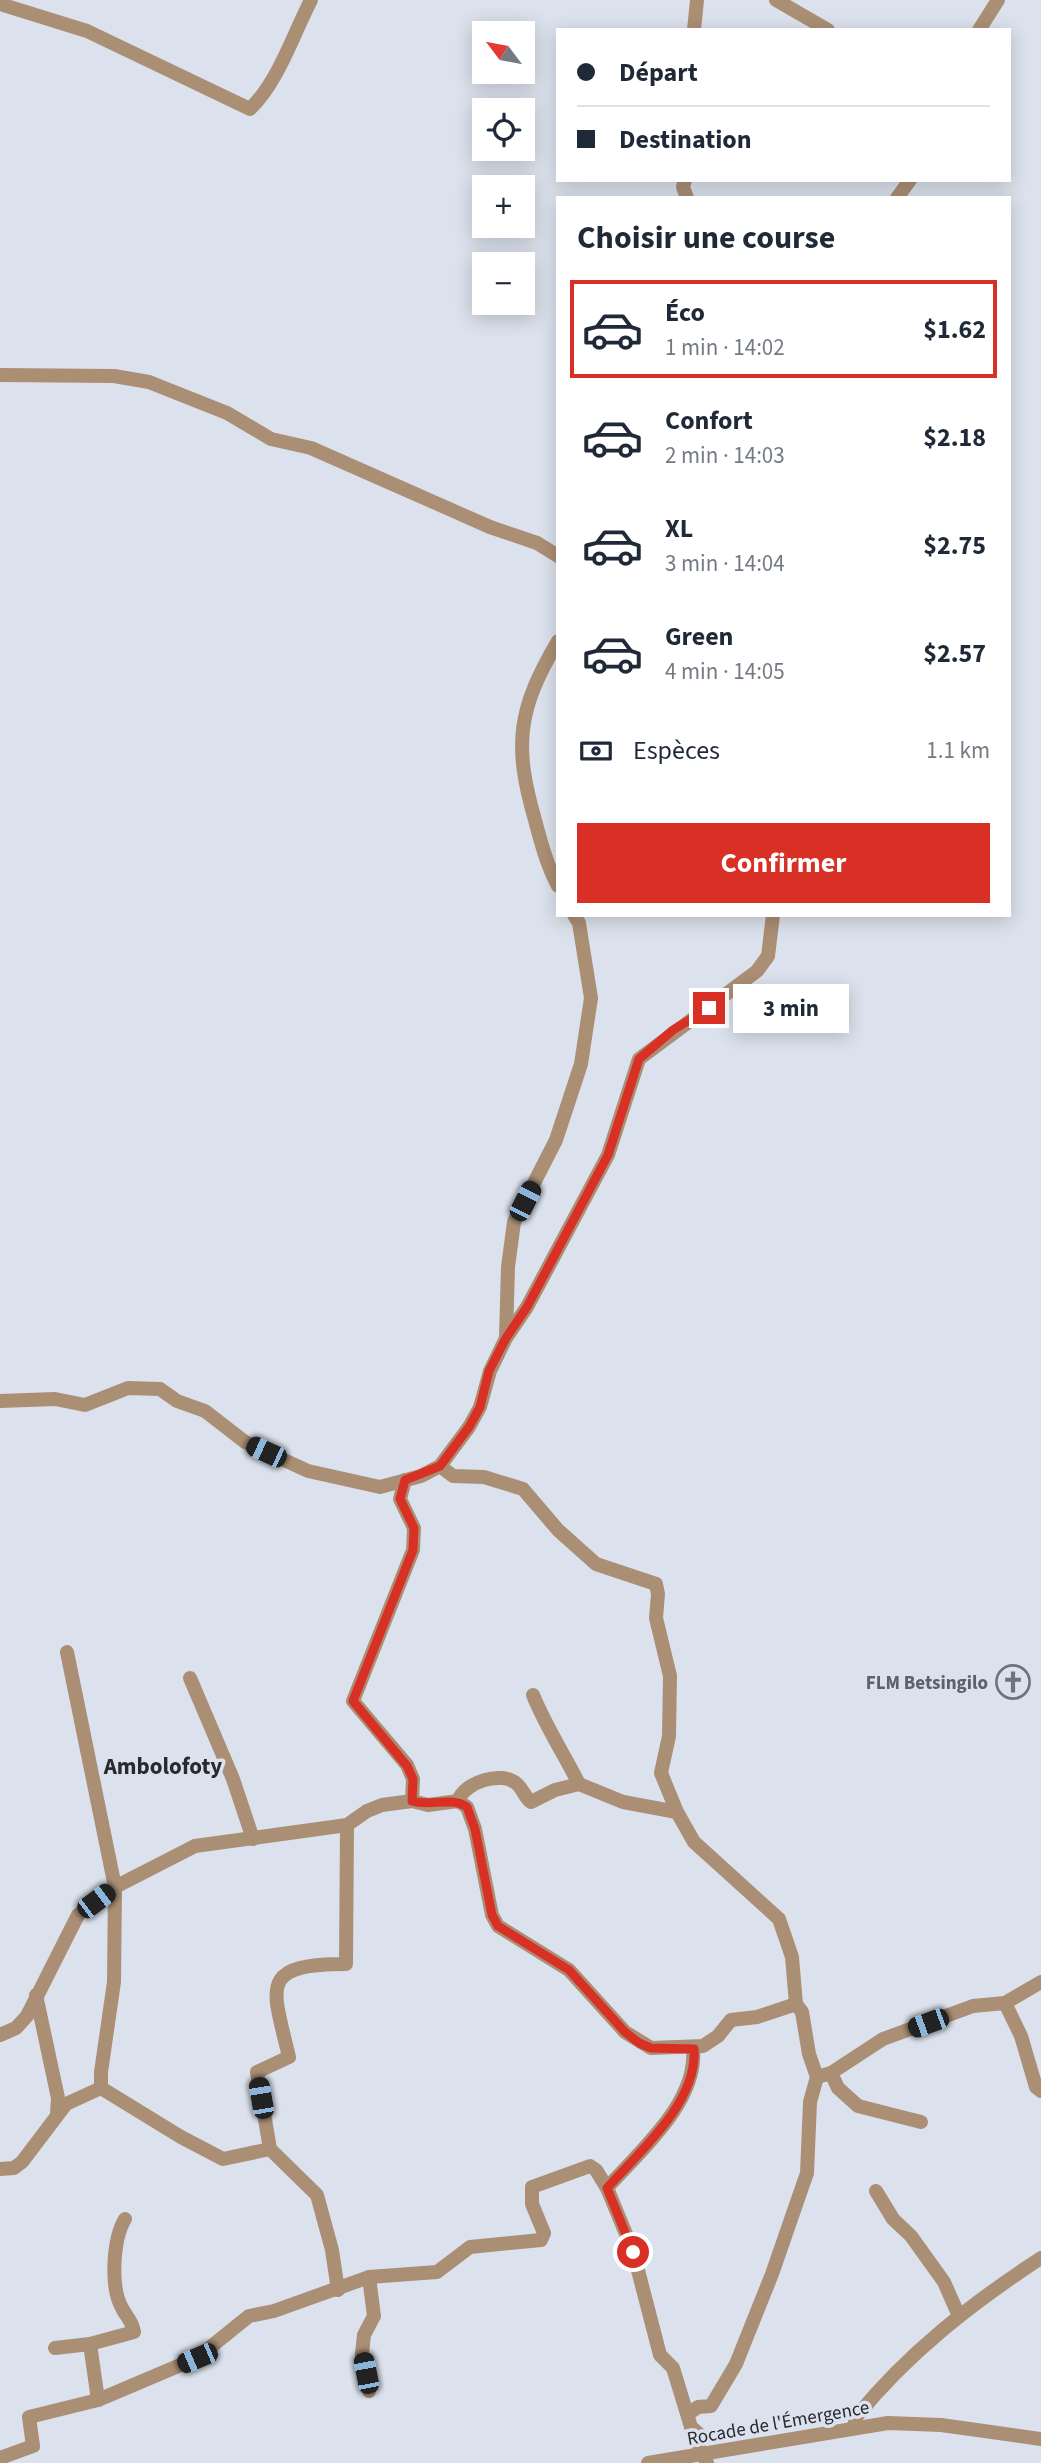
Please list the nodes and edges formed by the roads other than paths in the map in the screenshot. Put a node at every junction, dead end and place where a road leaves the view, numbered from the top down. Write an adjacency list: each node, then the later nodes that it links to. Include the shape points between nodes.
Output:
1 (310, 0): 5 (street, via 274,75 250,109 87,31)
2 (697, 0): 6 (street)
3 (776, 0): 7 (street)
4 (998, 0): 8 (street)
5 (0, 4)
6 (694, 28)
7 (825, 28)
8 (980, 28)
9 (0, 375): 10 (street, via 114,376 149,382 227,413 271,439 311,448)
10 (556, 555)
11 (556, 645): 12 (street, via 530,691 521,748 523,777)
12 (556, 882)
13 (575, 917): 15 (street, via 591,998 581,1064 556,1140 514,1222)
14 (773, 917): 15 (street, via 768,956 757,971 639,1059 608,1155)
15 (506, 1338): 17 (street, via 489,1371 480,1407)
16 (0, 1401): 18 (street, via 55,1399 85,1405 128,1388 160,1389 177,1401 205,1410 245,1442 308,1471 380,1487)
17 (440, 1466): 18 (street); 25 (street, via 453,1476 484,1477 523,1489 558,1530 596,1564 656,1584 656,1618 670,1676 669,1735 661,1773)
18 (405, 1480): 23 (street, via 400,1499 414,1528 413,1550 353,1701 407,1766 413,1779)
19 (67, 1652): 28 (street)
20 (190, 1678): 27 (street)
21 (533, 1695): 22 (street)
22 (579, 1784): 24 (street, via 531,1802 514,1782 477,1782 461,1792); 25 (street, via 623,1802)
23 (412, 1801): 24 (street, via 428,1805); 26 (street, via 382,1805)
24 (458, 1801): 34 (street, via 467,1807 475,1829 498,1926 569,1970 639,2043 651,2048)
25 (677, 1812): 32 (street, via 713,1862 779,1919 792,1957)
26 (346, 1825): 27 (street); 41 (street, via 346,1964 310,1964 286,1973 274,1993 289,2057 257,2072)
27 (253, 1839): 28 (street, via 195,1846)
28 (115, 1887): 30 (street, via 78,1915); 37 (street, via 114,1982)
29 (1041, 1982): 31 (street)
30 (36, 1995): 33 (street, via 27,2016); 39 (street, via 58,2098)
31 (1005, 2003): 35 (street, via 973,2006 883,2039); 38 (street)
32 (796, 2004): 34 (street, via 731,2020 718,2036); 36 (street, via 802,2012)
33 (0, 2035)
34 (694, 2049): 43 (street, via 692,2075 679,2104)
35 (831, 2073): 36 (street); 40 (street, via 838,2088 859,2106)
36 (817, 2077): 54 (street, via 810,2102 807,2173 772,2274 736,2364 711,2406)
37 (101, 2088): 39 (street, via 66,2104); 41 (street, via 223,2159)
38 (1041, 2091)
39 (57, 2114): 42 (street, via 22,2162)
40 (920, 2122)
41 (270, 2149): 48 (street, via 317,2195)
42 (0, 2169)
43 (607, 2188): 47 (street, via 590,2166 532,2187 532,2204 544,2232 541,2240 470,2247 437,2272); 54 (street, via 633,2252 660,2355 673,2368)
44 (876, 2191): 49 (street, via 944,2282)
45 (125, 2219): 50 (street, via 118,2237 115,2286 134,2332)
46 (1041, 2258): 49 (street)
47 (369, 2277): 48 (street); 52 (street, via 374,2316 364,2335 362,2354)
48 (338, 2290): 53 (street, via 249,2316 197,2358)
49 (959, 2316): 55 (street, via 888,2378 856,2417)
50 (90, 2344): 51 (street); 53 (street)
51 (55, 2348)
52 (369, 2391)
53 (98, 2400): 57 (street, via 29,2417 33,2446)
54 (688, 2414): 58 (street)
55 (854, 2426): 56 (street, Rocade de l'Émergence, via 941,2425); 58 (street, Rocade de l'Émergence)
56 (1041, 2439)
57 (0, 2458)
58 (705, 2458): 59 (street, Rocade de l'Émergence)
59 (648, 2463)

